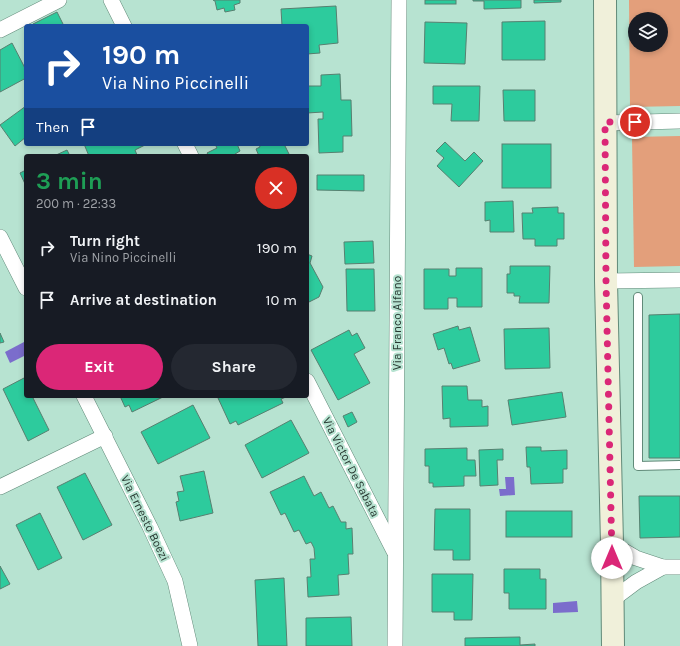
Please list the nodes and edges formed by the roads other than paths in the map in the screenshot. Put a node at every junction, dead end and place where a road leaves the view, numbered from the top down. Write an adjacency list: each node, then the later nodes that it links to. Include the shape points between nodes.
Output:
1 (60, 0): 6 (street)
2 (111, 0): 5 (street)
3 (399, 0): 21 (street, Via Franco Alfano)
4 (605, 0): 8 (street)
5 (123, 24)
6 (0, 30)
7 (680, 120): 8 (street)
8 (605, 122): 12 (street)
9 (0, 238): 10 (street)
10 (4, 258): 13 (street)
11 (680, 280): 12 (street)
12 (606, 281): 20 (street)
13 (24, 285)
14 (638, 297): 18 (lane, via 638,466)
15 (309, 385): 21 (street, Via Victor De Sabata)
16 (85, 398): 17 (street, Via Ernesto Boezi)
17 (105, 436): 19 (street); 25 (street, Via Ernesto Boezi, via 175,581)
18 (680, 465)
19 (0, 488)
20 (612, 544): 22 (street, via 636,558); 24 (street)
21 (396, 553): 26 (street, Via Franco Alfano)
22 (663, 567): 23 (street); 24 (street, via 636,582)
23 (680, 567)
24 (612, 600): 27 (street)
25 (190, 646)
26 (395, 646)
27 (613, 646)

